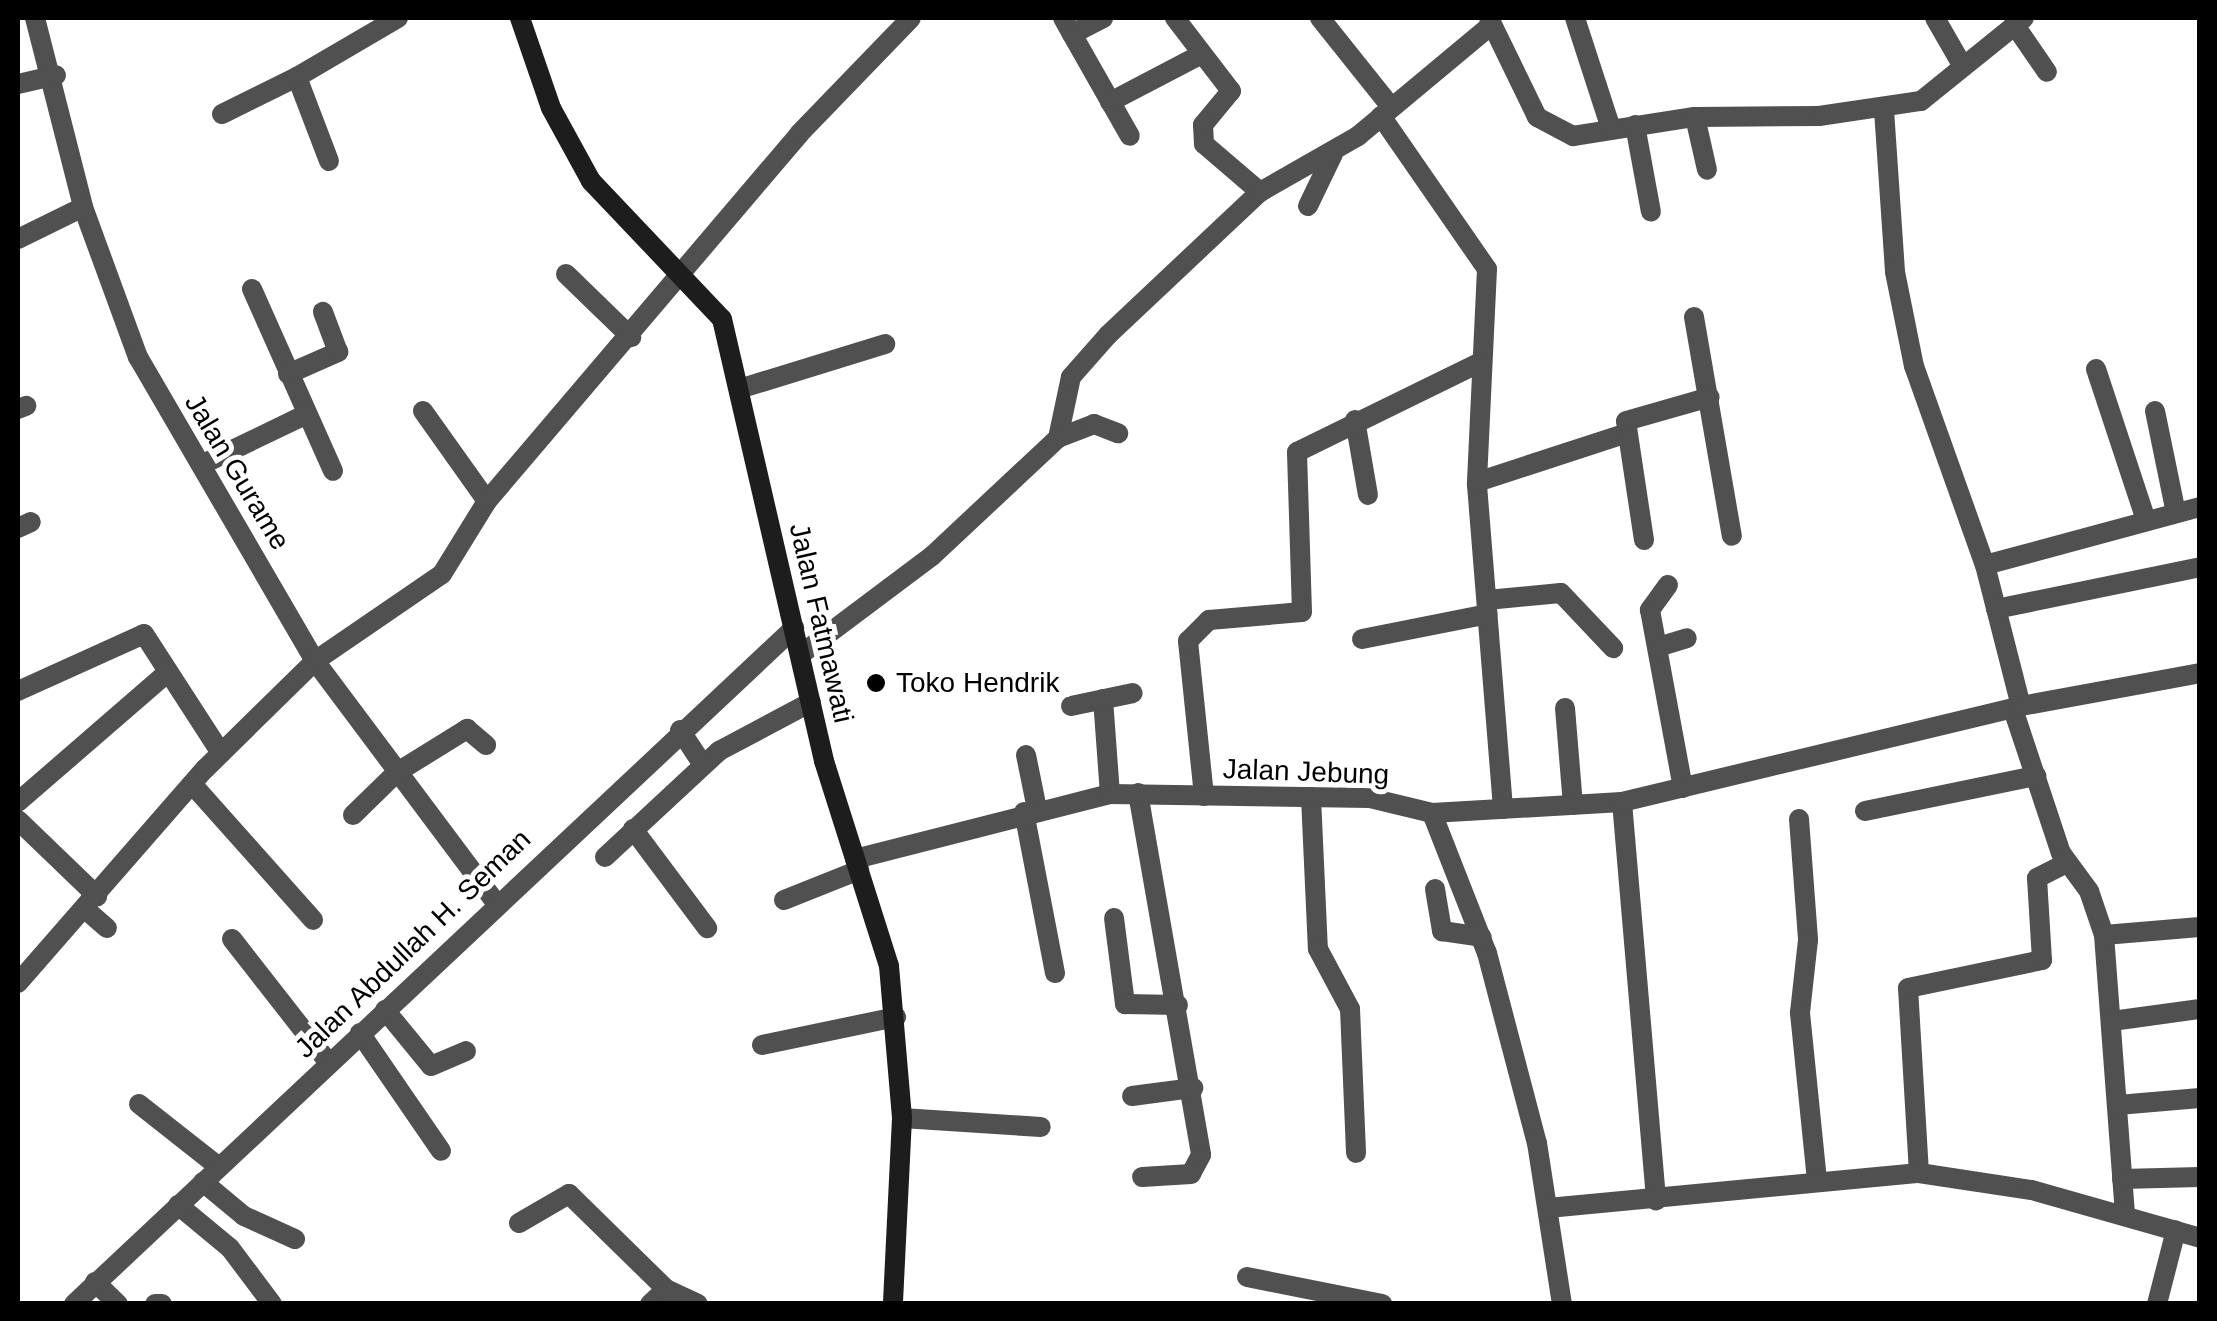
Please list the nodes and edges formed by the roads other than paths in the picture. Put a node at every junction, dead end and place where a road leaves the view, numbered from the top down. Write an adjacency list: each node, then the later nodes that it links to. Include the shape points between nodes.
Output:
1 (35, 18): 16 (street, Jalan Gurame)
2 (398, 18): 17 (street)
3 (520, 18): 36 (street, Jalan Fatmawati, via 570,150)
4 (911, 18): 36 (street, via 799,134)
5 (1103, 18): 12 (street)
6 (1174, 18): 13 (street)
7 (1320, 18): 21 (street)
8 (1575, 18): 25 (street)
9 (1935, 18): 14 (street)
10 (1490, 21): 21 (street); 25 (street, via 1547,128 1573,136)
11 (2019, 21): 14 (street); 15 (street)
12 (1068, 26): 19 (street)
13 (1198, 56): 19 (street); 30 (street, via 1231,96 1203,124 1202,140)
14 (1962, 65): 20 (street, via 1939,91)
15 (2046, 72)
16 (56, 74): 18 (street); 32 (street, Jalan Gurame)
17 (297, 76): 22 (street); 28 (street)
18 (18, 84)
19 (1110, 102): 26 (street)
20 (1884, 110): 23 (street); 64 (street, via 1895,272 1914,366)
21 (1386, 112): 27 (street); 42 (street, via 1484,256)
22 (222, 114)
23 (1695, 116): 24 (street); 29 (street)
24 (1635, 125): 25 (street); 33 (street)
25 (1611, 129)
26 (1130, 136)
27 (1333, 154): 30 (street); 31 (street)
28 (328, 161)
29 (1707, 170)
30 (1260, 192): 53 (street, via 1082,363)
31 (1308, 206)
32 (83, 207): 34 (street); 54 (street, Jalan Gurame, via 138,357)
33 (1651, 212)
34 (18, 239)
35 (566, 274): 40 (street)
36 (682, 279): 40 (street); 45 (street, Jalan Fatmawati, via 722,319)
37 (252, 290): 44 (street)
38 (324, 312): 44 (street, via 338,352)
39 (1694, 317): 46 (street)
40 (631, 337): 58 (street)
41 (885, 344): 45 (street)
42 (1478, 363): 50 (street); 56 (street)
43 (2096, 369): 61 (street)
44 (288, 374): 49 (street)
45 (738, 389): 69 (street, Jalan Fatmawati)
46 (1710, 397): 52 (street, via 1633,415); 62 (street)
47 (423, 410): 58 (street)
48 (2155, 411): 60 (street)
49 (305, 414): 54 (street); 55 (street)
50 (1355, 420): 57 (street); 97 (street, via 1300,448 1292,464 1300,615 1209,620 1188,640)
51 (1118, 433): 53 (street, via 1094,424)
52 (1626, 434): 56 (street); 63 (street)
53 (1058, 438): 74 (street, via 932,556)
54 (200, 465): 75 (street, Jalan Gurame)
55 (333, 471)
56 (1477, 482): 67 (street)
57 (1368, 495)
58 (487, 501): 75 (street, via 433,584)
59 (2200, 507): 60 (street)
60 (2176, 513): 61 (street)
61 (2145, 518): 64 (street)
62 (1732, 536)
63 (1644, 540)
64 (1985, 565): 68 (street)
65 (2200, 566): 68 (street)
66 (1668, 585): 72 (street, via 1650,604)
67 (1487, 607): 71 (street); 73 (street, via 1560,593); 101 (street)
68 (1996, 610): 84 (street)
69 (794, 628): 74 (street, Jalan Fatmawati); 85 (street, Jalan Abdullah H. Seman)
70 (1687, 638): 72 (street)
71 (1362, 639)
72 (1658, 646): 93 (street)
73 (1614, 648)
74 (800, 655): 81 (street, Jalan Fatmawati)
75 (315, 661): 87 (street); 90 (street, Jalan Gurame)
76 (168, 672): 78 (street, via 150,637 138,634); 87 (street); 94 (street)
77 (2199, 676): 84 (street, Jalan Jebung)
78 (18, 691)
79 (1133, 693): 80 (street)
80 (1103, 699): 82 (street); 96 (street)
81 (811, 702): 89 (street); 110 (street, Jalan Fatmawati)
82 (1071, 706)
83 (1565, 708): 100 (street)
84 (2018, 709): 91 (street); 93 (street, Jalan Jebung)
85 (680, 730): 89 (street); 115 (street, Jalan Abdullah H. Seman)
86 (486, 745): 90 (street, via 467,729)
87 (221, 753): 92 (street)
88 (1026, 755): 102 (street)
89 (703, 766): 108 (street)
90 (396, 774): 105 (street); 115 (street, Jalan Gurame)
91 (2036, 776): 103 (street); 111 (street)
92 (192, 784): 114 (street); 117 (street)
93 (1682, 788): 99 (street, Jalan Jebung)
94 (21, 790)
95 (1138, 793): 96 (street, Jalan Jebung); 97 (street, Jalan Jebung); 126 (street)
96 (1110, 794): 102 (street, Jalan Jebung)
97 (1204, 796): 98 (street, Jalan Jebung)
98 (1311, 797): 104 (street, Jalan Jebung, via 1398,801); 143 (street, via 1318,949 1350,1010)
99 (1622, 802): 100 (street, Jalan Jebung); 150 (street)
100 (1573, 805): 101 (street, Jalan Jebung)
101 (1503, 809): 104 (street, Jalan Jebung)
102 (1031, 811): 110 (street, Jalan Jebung); 124 (street)
103 (1865, 811)
104 (1432, 813): 122 (street)
105 (353, 815)
106 (1798, 819): 149 (street, via 1808,940 1800,1013)
107 (18, 820): 114 (street)
108 (633, 829): 109 (street); 120 (street)
109 (606, 857)
110 (857, 864): 113 (street, Jalan Jebung); 129 (street, Jalan Fatmawati)
111 (2067, 864): 121 (street, via 2089,890); 144 (street, via 2037,878 2042,960 1908,988)
112 (1435, 890): 122 (street, via 1442,932)
113 (784, 900)
114 (91, 902): 119 (street); 125 (street)
115 (496, 904): 128 (street, Jalan Abdullah H. Seman)
116 (1114, 918): 126 (street, via 1125,1004)
117 (314, 920)
118 (2200, 927): 121 (street)
119 (108, 928)
120 (708, 928)
121 (2104, 935): 130 (street)
122 (1482, 937): 152 (street)
123 (232, 939): 134 (street)
124 (1056, 973)
125 (18, 983)
126 (1178, 1005): 135 (street)
127 (2200, 1009): 130 (street)
128 (385, 1010): 131 (street, Jalan Abdullah H. Seman); 133 (street, via 432,1066)
129 (896, 1017): 132 (street); 140 (street, Jalan Fatmawati)
130 (2112, 1021): 139 (street)
131 (360, 1034): 134 (street, Jalan Abdullah H. Seman); 142 (street)
132 (762, 1045)
133 (466, 1052)
134 (329, 1063): 145 (street, Jalan Abdullah H. Seman)
135 (1193, 1088): 136 (street); 146 (street, via 1199,1168)
136 (1132, 1096)
137 (2200, 1098): 139 (street)
138 (139, 1104): 145 (street)
139 (2118, 1104): 148 (street)
140 (902, 1118): 141 (street); 166 (street, Jalan Fatmawati)
141 (1041, 1127)
142 (441, 1151)
143 (1356, 1153)
144 (1919, 1172): 149 (street); 153 (street)
145 (211, 1175): 151 (street, Jalan Abdullah H. Seman); 157 (street, via 244,1216)
146 (1142, 1176)
147 (2200, 1177): 148 (street)
148 (2122, 1179): 153 (street)
149 (1817, 1181): 150 (street)
150 (1656, 1201): 152 (street)
151 (178, 1205): 159 (street, Jalan Abdullah H. Seman); 163 (street, via 230,1248)
152 (1548, 1208): 168 (street)
153 (2125, 1212): 155 (street)
154 (519, 1222): 160 (street, via 569,1194)
155 (2176, 1230): 156 (street); 169 (street)
156 (2200, 1238)
157 (295, 1239)
158 (1247, 1277): 167 (street)
159 (95, 1282): 161 (street, Jalan Abdullah H. Seman); 162 (street)
160 (666, 1289): 164 (street); 165 (street)
161 (74, 1304)
162 (118, 1304)
163 (272, 1304)
164 (650, 1304)
165 (698, 1304)
166 (893, 1304)
167 (1382, 1304)
168 (1562, 1304)
169 (2157, 1304)

